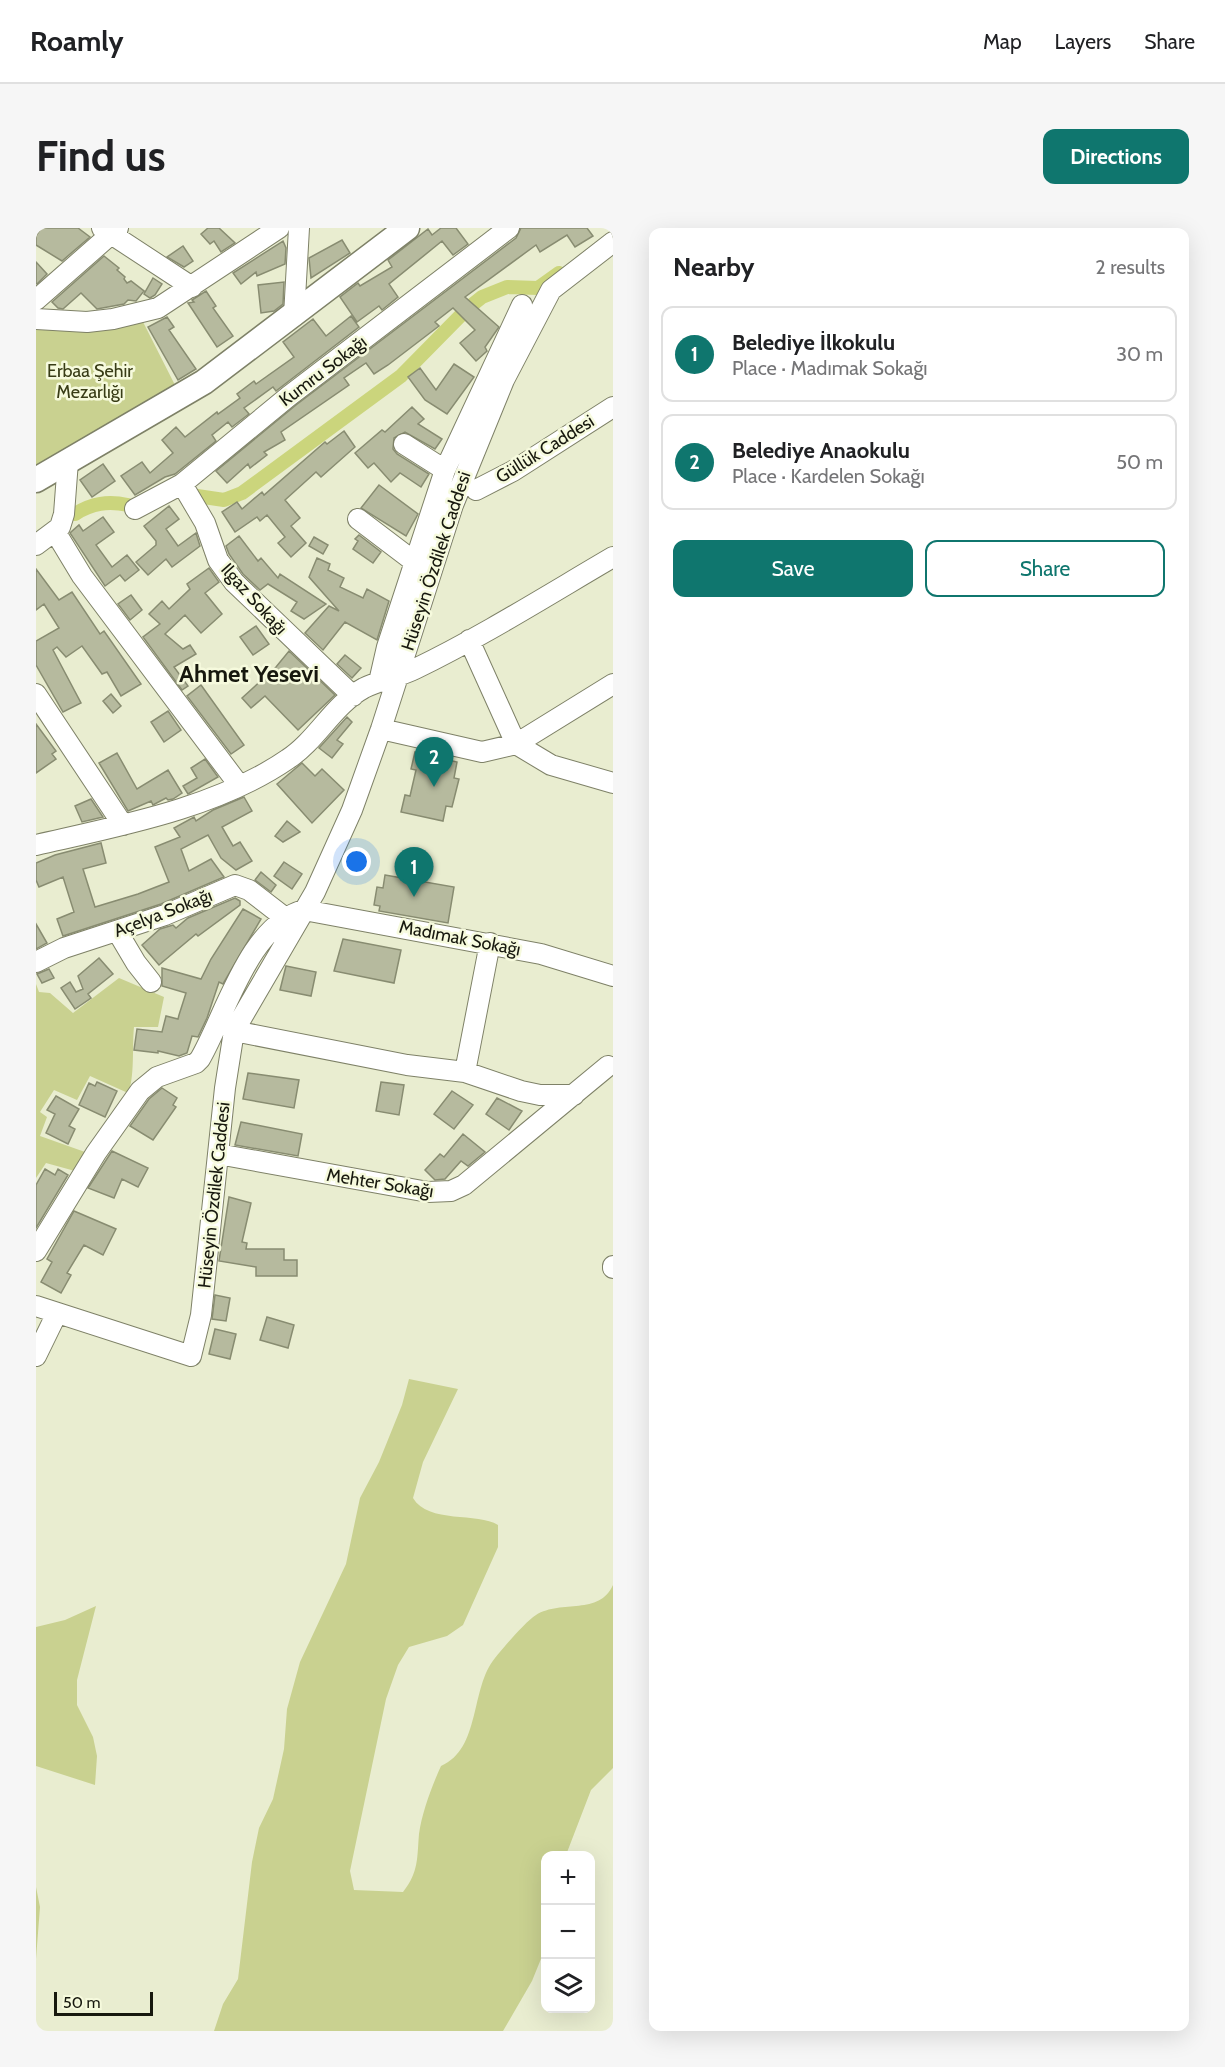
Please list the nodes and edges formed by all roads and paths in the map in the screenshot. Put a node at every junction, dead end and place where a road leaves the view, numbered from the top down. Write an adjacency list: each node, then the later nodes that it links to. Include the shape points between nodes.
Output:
1 (279, 228): 7 (street)
2 (299, 228): 10 (street)
3 (407, 228): 10 (main road)
4 (509, 228): 17 (street, Kumru Sokağı)
5 (111, 230): 7 (street); 8 (street)
6 (613, 242): 26 (street, Hüseyin Özdilek Caddesi, via 551,290 504,380)
7 (192, 287): 11 (street, via 158,308 113,320)
8 (36, 300)
9 (522, 305): 15 (street, Hüseyin Özdilek Caddesi)
10 (294, 315): 14 (main road, via 204,382)
11 (36, 319)
12 (613, 407): 18 (street, Güllük Caddesi)
13 (404, 444): 15 (street)
14 (68, 461): 16 (main road); 21 (street, via 64,514)
15 (445, 471): 24 (street, Hüseyin Özdilek Caddesi)
16 (36, 480)
17 (182, 483): 19 (street, Kumru Sokağı); 29 (street, Ilgaz Sokağı, via 205,523 218,560 234,582)
18 (476, 490)
19 (135, 509)
20 (358, 519): 24 (street)
21 (56, 533): 22 (street); 33 (street, via 82,576)
22 (36, 545)
23 (613, 557): 25 (street)
24 (416, 562): 26 (street, Hüseyin Özdilek Caddesi, via 387,647)
25 (469, 640): 26 (street); 31 (street)
26 (388, 679): 29 (street); 30 (street, Hüseyin Özdilek Caddesi)
27 (613, 684): 31 (street)
28 (36, 694): 34 (street)
29 (353, 696): 33 (street, via 300,750)
30 (381, 729): 31 (street, via 482,752); 36 (street, Hüseyin Özdilek Caddesi, via 343,831)
31 (516, 744): 32 (street, via 551,765)
32 (613, 783)
33 (239, 786): 34 (street)
34 (123, 825): 35 (street)
35 (36, 845)
36 (304, 910): 37 (street); 39 (street, Madımak Sokağı); 43 (street, Hüseyin Özdilek Caddesi)
37 (284, 917): 38 (street, Açelya Sokağı, via 249,890 236,885); 48 (street, via 253,953 200,1059 157,1077 140,1091 96,1153)
38 (117, 931): 40 (street, Açelya Sokağı); 42 (street)
39 (490, 943): 41 (street, Madımak Sokağı); 45 (street)
40 (36, 962)
41 (613, 976)
42 (151, 981)
43 (234, 1031): 45 (street, via 407,1065); 47 (street, Hüseyin Özdilek Caddesi)
44 (608, 1066): 46 (street, Mehter Sokağı)
45 (465, 1072): 46 (street, via 521,1091)
46 (574, 1095): 47 (street, Mehter Sokağı, via 481,1173 464,1185 441,1193)
47 (218, 1154): 50 (street, Hüseyin Özdilek Caddesi, via 201,1316 191,1356)
48 (36, 1251)
49 (36, 1306): 50 (street, Hüseyin Özdilek Caddesi)
50 (57, 1313): 51 (street)
51 (36, 1356)

